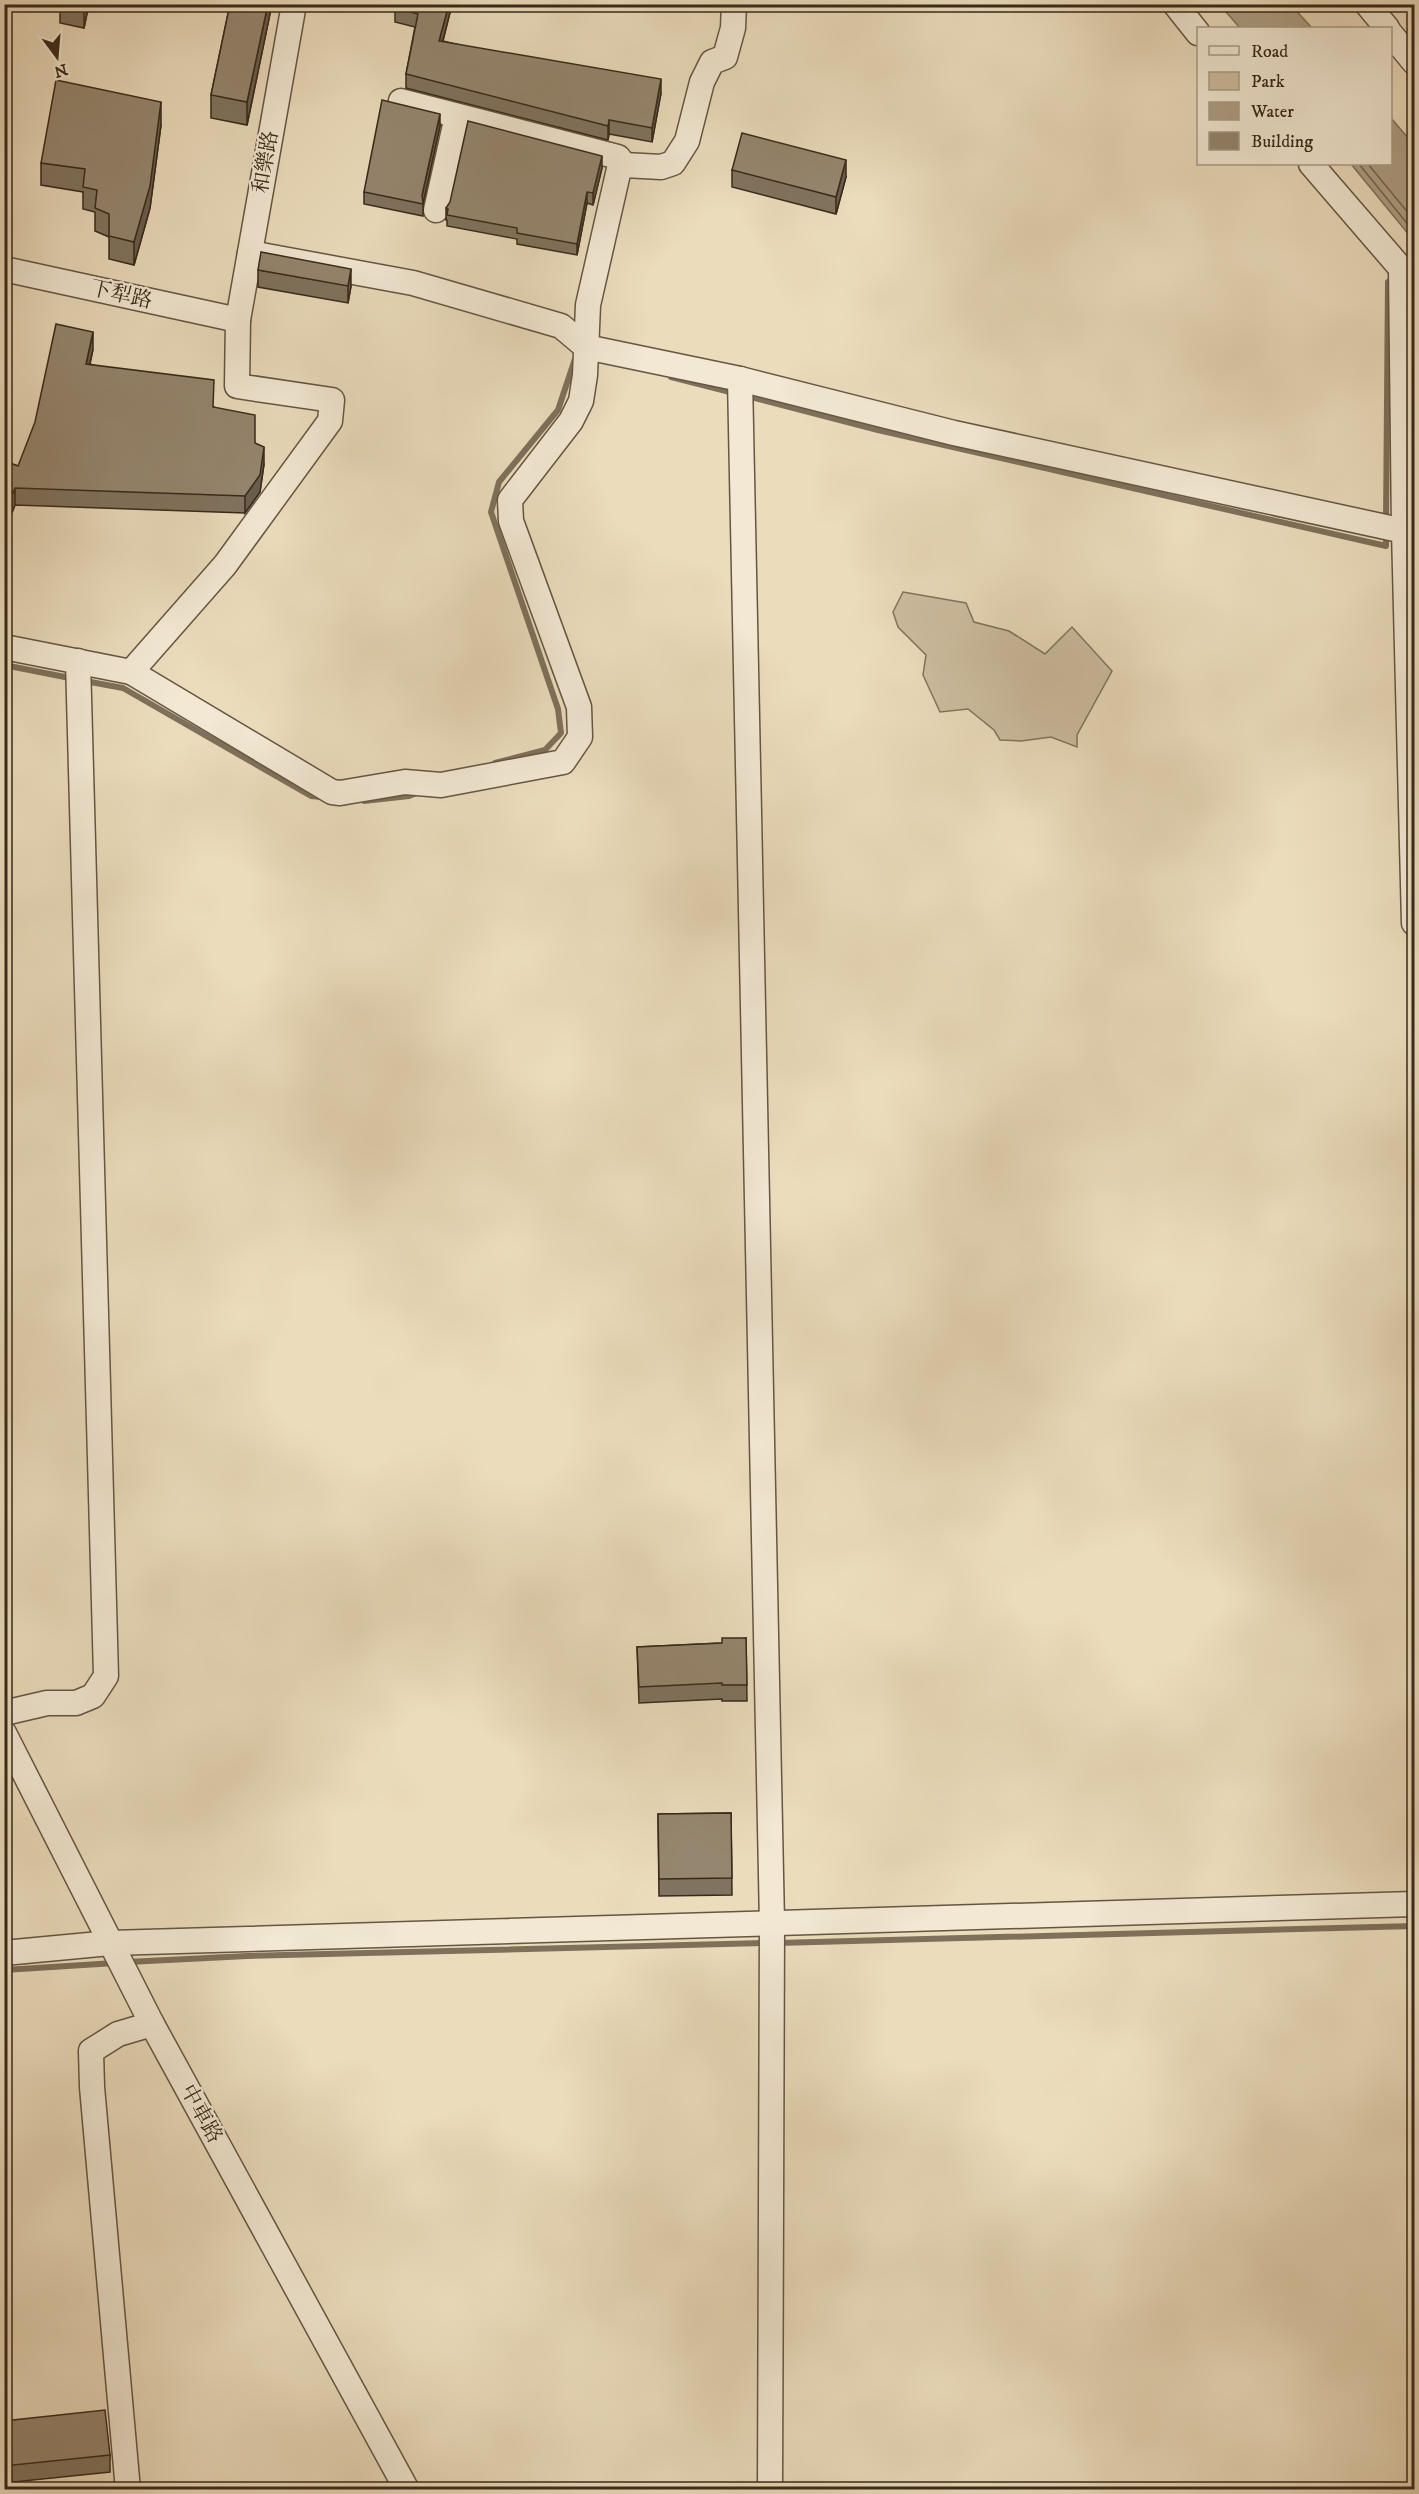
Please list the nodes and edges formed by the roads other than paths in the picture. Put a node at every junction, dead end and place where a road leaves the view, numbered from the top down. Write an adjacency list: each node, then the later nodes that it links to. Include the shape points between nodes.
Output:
1 (294, 4): 14 (street, 和樂路)
2 (734, 4): 11 (street, via 733,28 725,57 712,62 702,82 687,141 673,163 661,167)
3 (1175, 4): 6 (street)
4 (1367, 4): 5 (street)
5 (1386, 27)
6 (1197, 32)
7 (1392, 35): 8 (street)
8 (1414, 62)
9 (401, 101): 10 (street)
10 (457, 116): 11 (street, via 618,157); 13 (street)
11 (624, 165): 18 (street, via 619,169 588,305)
12 (1312, 165): 16 (street)
13 (436, 210)
14 (250, 254): 17 (street, 和樂路); 18 (street, via 412,283 561,326)
15 (4, 269): 17 (street, 下犁路)
16 (1408, 275): 20 (street)
17 (238, 320): 23 (street, 和樂路, via 237,386 332,400 330,421 225,566)
18 (586, 347): 19 (street); 23 (street, via 581,401 571,421 510,500 511,521 579,707 580,737 563,762 441,784 405,782 332,792)
19 (740, 379): 20 (street, via 954,433); 28 (street)
20 (1404, 531): 24 (street)
21 (4, 647): 22 (street)
22 (78, 661): 23 (street); 25 (street, via 106,1676 93,1696 76,1703 46,1703)
23 (131, 672)
24 (1414, 923)
25 (4, 1713)
26 (4, 1733): 29 (street, 中車路)
27 (1414, 1904): 28 (street)
28 (772, 1923): 29 (street); 34 (street)
29 (110, 1943): 30 (street); 31 (street, 中車路)
30 (4, 1953)
31 (152, 2024): 32 (street, via 118,2034 91,2051); 33 (street, 中車路)
32 (128, 2490)
33 (407, 2490)
34 (770, 2490)

